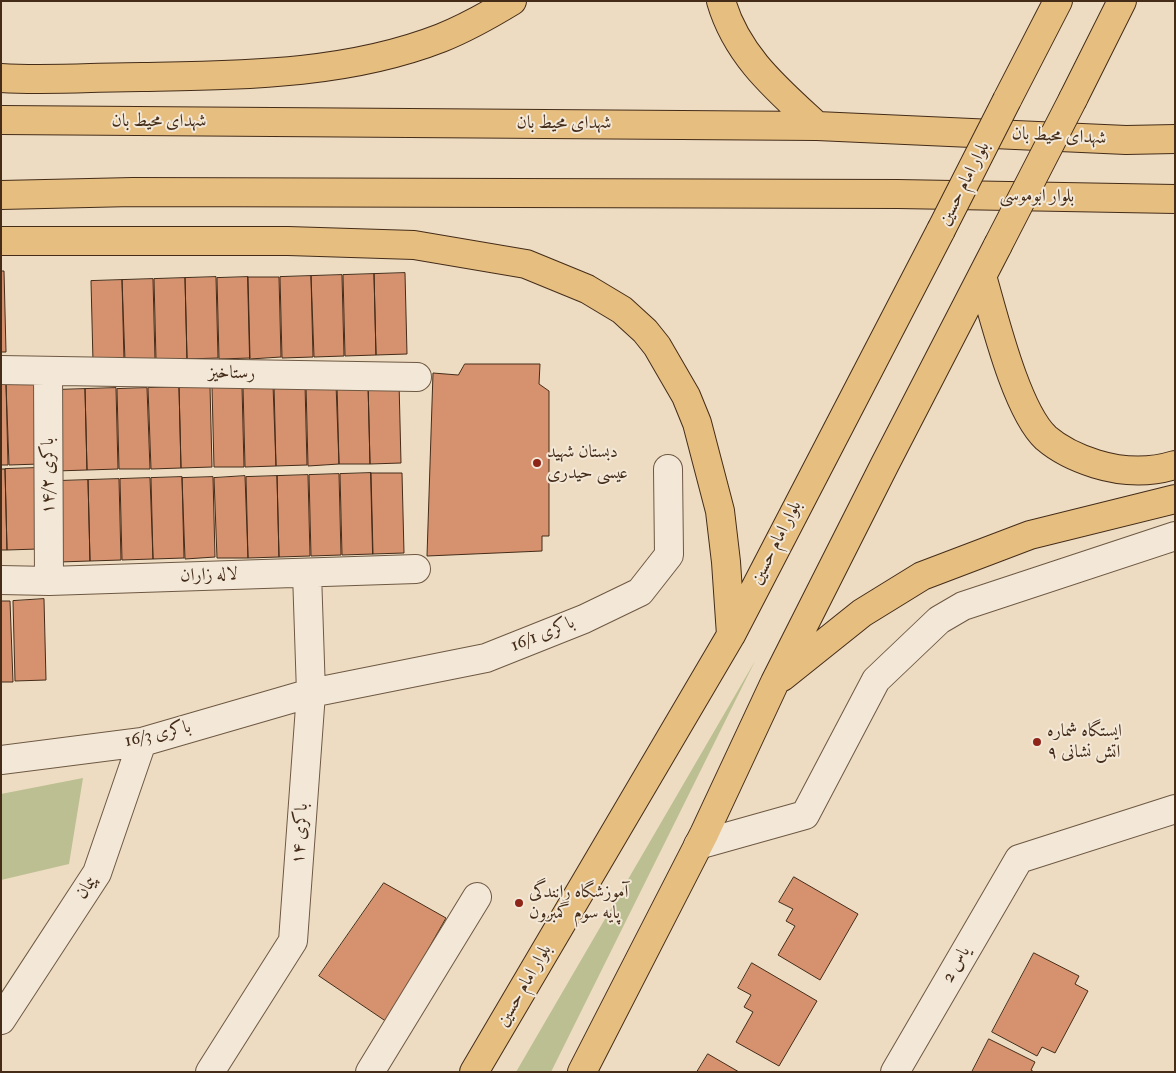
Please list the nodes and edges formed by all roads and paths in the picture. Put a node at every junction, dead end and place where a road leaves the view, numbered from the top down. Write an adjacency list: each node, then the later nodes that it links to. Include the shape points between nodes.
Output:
1 (512, 1): 7 (main road, via 441,38 382,57 297,72)
2 (721, 1): 9 (main road, via 726,19 747,54 771,84)
3 (1037, 1): 6 (main road)
4 (1058, 1): 6 (main road, بلوار امام حسین)
5 (1122, 1): 14 (main road, bridge)
6 (1039, 37): 26 (main road, بلوار امام حسین, bridge)
7 (1, 78)
8 (1, 120): 9 (main road, شهدای محیط بان)
9 (817, 126): 10 (main road, شهدای محیط بان, via 1126,140)
10 (1175, 139)
11 (1, 195): 12 (main road, بلوار ابوموسی, via 133,192 898,194)
12 (1174, 199)
13 (1, 242): 26 (main road, via 288,241 414,246 526,264 587,288 622,310 645,331 686,396 697,423 720,512)
14 (982, 276): 18 (main road, via 1010,371 1045,437 1077,459 1113,470 1162,469); 27 (main road)
15 (1, 370): 16 (street, رستاخیز)
16 (48, 370): 17 (street, رستاخیز); 25 (street, باکری ۱۴/۲)
17 (417, 377)
18 (1175, 465)
19 (668, 469): 28 (street, باکری 16/1, via 669,555 640,592 584,619 486,658)
20 (1175, 498): 27 (main road, via 1030,535 922,576 862,613)
21 (1175, 536): 32 (street, via 963,606 939,620 876,680 805,815)
22 (416, 569): 23 (street, لاله زاران)
23 (307, 573): 25 (street, لاله زاران); 28 (street, باکری ۱۴)
24 (1, 580): 25 (street, لاله زاران)
25 (49, 581)
26 (731, 635): 37 (main road, بلوار امام حسین)
27 (775, 682): 32 (main road)
28 (311, 693): 29 (street, باکری 16/3); 35 (street, باکری ۱۴, via 294,941)
29 (142, 742): 30 (street, باکری 16/3); 34 (street, پیمان, via 97,873)
30 (1, 760)
31 (1175, 809): 39 (street, یاس 2, via 1019,859)
32 (698, 845): 38 (main road)
33 (477, 897): 36 (street)
34 (1, 1020)
35 (210, 1072)
36 (370, 1072)
37 (474, 1072)
38 (582, 1072)
39 (895, 1072)

